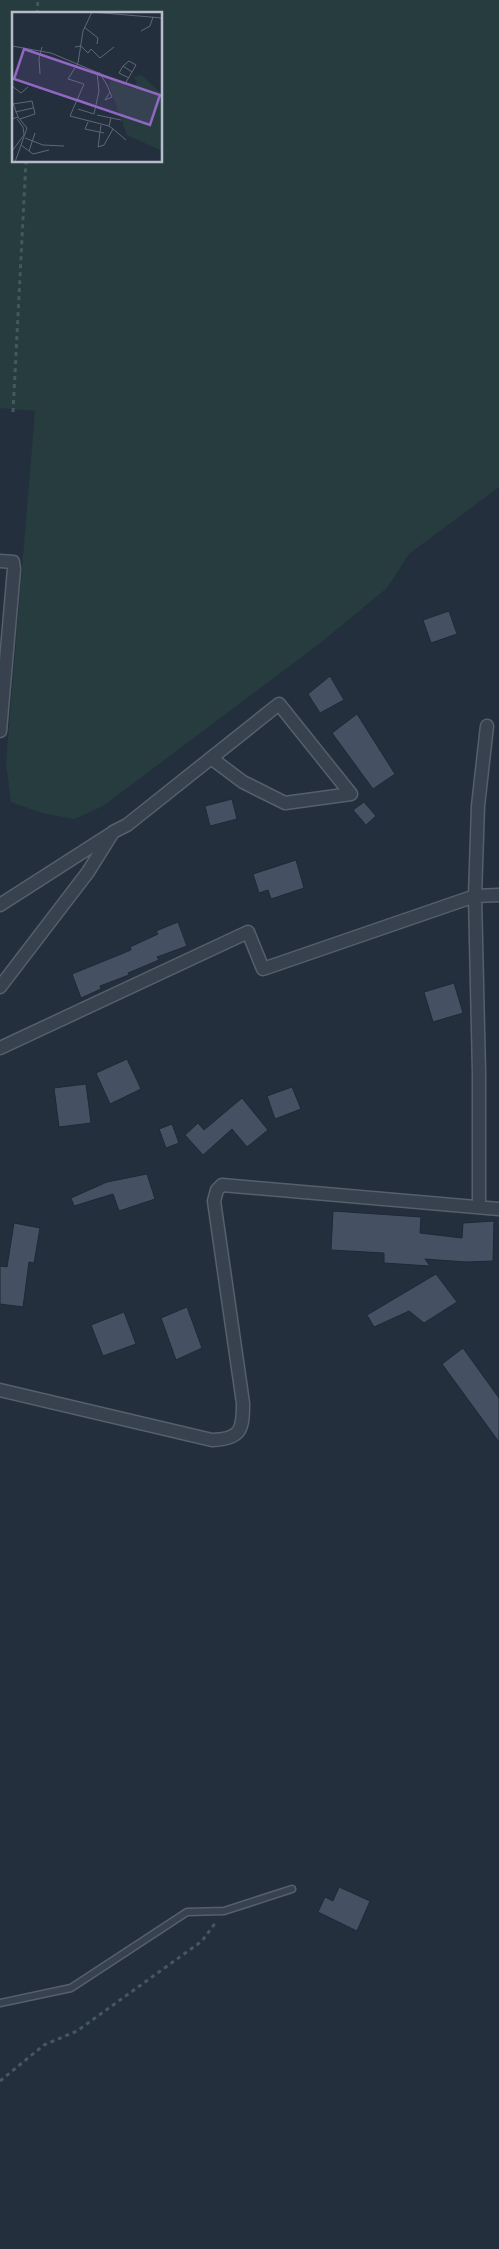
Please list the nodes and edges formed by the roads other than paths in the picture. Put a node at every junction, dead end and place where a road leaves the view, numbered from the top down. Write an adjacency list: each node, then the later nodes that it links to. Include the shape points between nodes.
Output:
1 (0, 561): 3 (street, via 14,562 14,569)
2 (487, 726): 7 (street, via 478,806)
3 (0, 731)
4 (212, 758): 4 (street, via 243,782 285,803 351,794 278,704); 5 (street, via 127,825)
5 (113, 832): 8 (street); 9 (street, via 88,872)
6 (499, 895): 7 (street)
7 (475, 896): 10 (street, via 263,969 248,932); 11 (street)
8 (0, 905)
9 (0, 987)
10 (0, 1048)
11 (479, 1207): 12 (street); 13 (street, via 222,1185 214,1201 243,1403 243,1420 238,1432 229,1439 212,1440)
12 (499, 1209)
13 (0, 1390)
14 (292, 1889): 15 (lane, via 224,1912 187,1912 72,1988)
15 (0, 2003)

